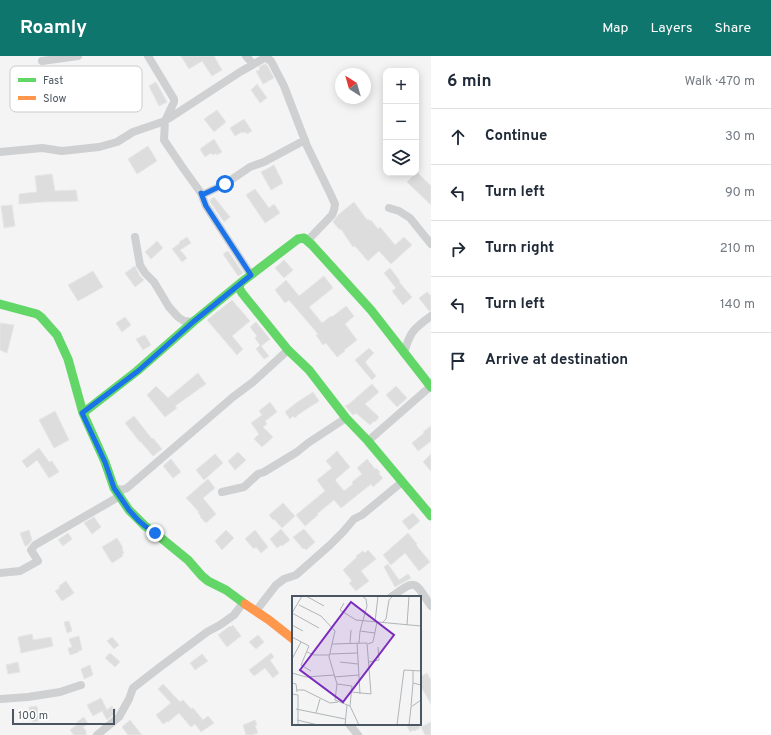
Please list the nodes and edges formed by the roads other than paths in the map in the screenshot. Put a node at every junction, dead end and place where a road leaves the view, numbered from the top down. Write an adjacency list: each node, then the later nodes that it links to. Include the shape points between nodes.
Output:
1 (78, 56): 5 (street)
2 (148, 56): 7 (street, via 174,99)
3 (246, 56): 6 (street)
4 (267, 57): 6 (street); 8 (street, via 284,86)
5 (42, 61)
6 (254, 64): 7 (street)
7 (165, 121): 9 (street, via 99,147 62,151 42,148); 10 (street, via 164,140)
8 (304, 140): 10 (street, via 250,167 225,184); 13 (street, via 335,204 332,215)
9 (0, 152)
10 (201, 193): 15 (street, via 206,206)
11 (389, 208): 14 (street, via 410,218)
12 (135, 237): 19 (street, via 140,265 145,273 178,318 184,322)
13 (308, 240): 15 (street, via 298,239); 21 (street, via 371,310)
14 (431, 244)
15 (251, 275): 16 (street)
16 (240, 284): 19 (street); 20 (street, via 242,293)
17 (0, 304): 23 (street, via 36,314 57,335 70,364)
18 (431, 316): 21 (street, via 411,333)
19 (193, 322): 23 (street, via 138,371)
20 (288, 350): 24 (street, via 309,370); 27 (street, via 127,488)
21 (404, 353): 22 (street)
22 (431, 386): 25 (street)
23 (82, 413): 27 (street)
24 (346, 418): 25 (street); 28 (street, via 297,452 258,474 244,487)
25 (368, 441): 26 (street)
26 (402, 482): 30 (street); 35 (street, via 354,519 330,545 296,575 276,585)
27 (114, 488): 29 (street)
28 (222, 492)
29 (120, 496): 31 (street, via 35,545 31,550 38,561 20,571); 33 (street, via 138,520 188,560 202,576)
30 (431, 516)
31 (0, 573)
32 (392, 596): 34 (street, via 408,585 414,584)
33 (243, 602): 35 (street); 40 (street, via 234,615 207,632 133,688 119,717)
34 (431, 606)
35 (256, 611): 36 (street)
36 (292, 638)
37 (81, 685): 38 (street, via 60,692)
38 (0, 699)
39 (350, 725): 41 (street)
40 (97, 735)
41 (358, 735)

